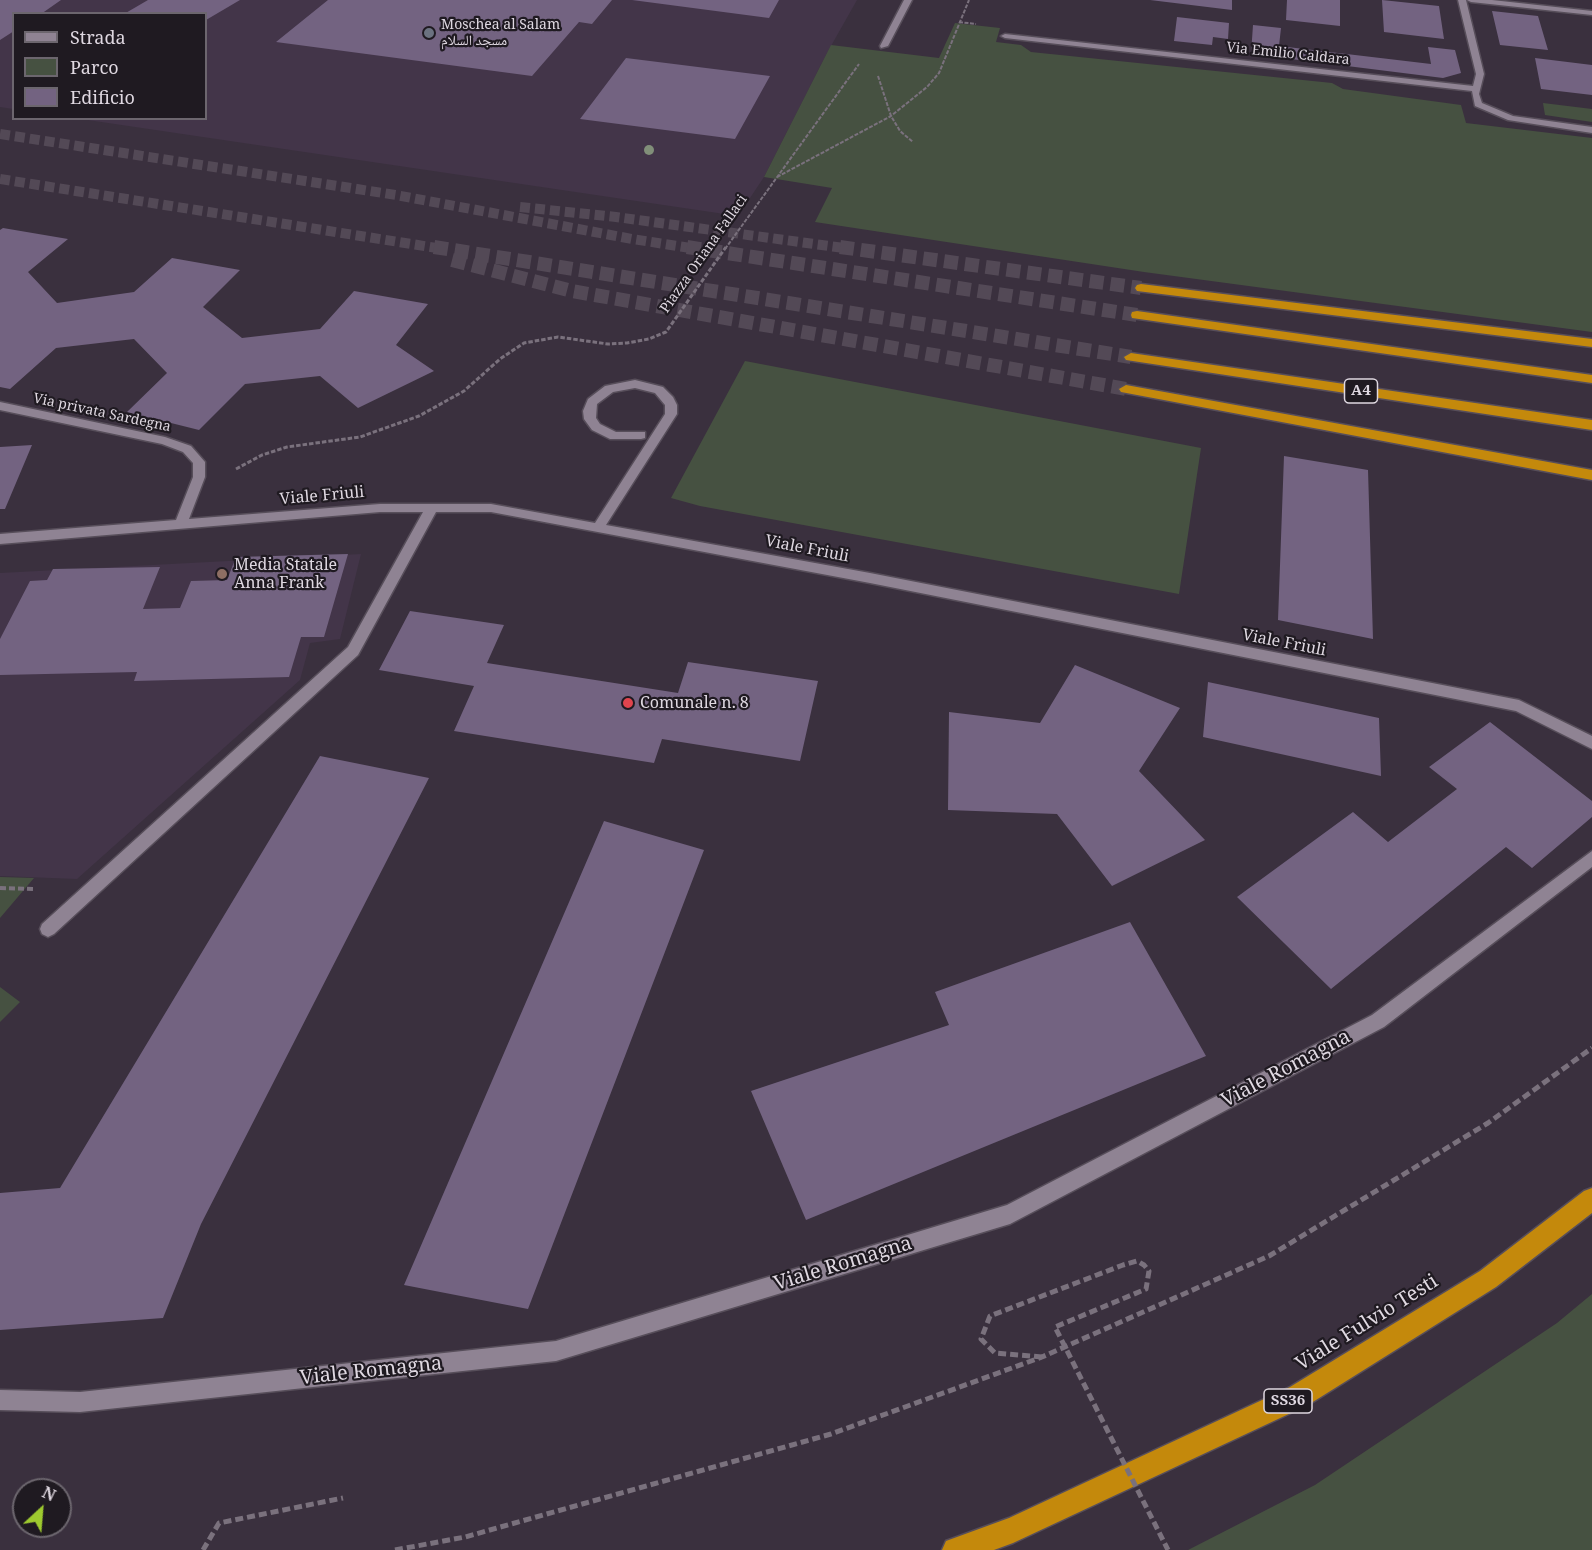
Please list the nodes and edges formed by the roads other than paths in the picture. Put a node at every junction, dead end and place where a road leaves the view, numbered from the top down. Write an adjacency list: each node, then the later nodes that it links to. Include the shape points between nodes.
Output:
1 (908, 0): 6 (street)
2 (1462, 0): 7 (street, via 1480,74)
3 (1471, 0): 4 (street)
4 (1592, 13)
5 (1005, 36): 7 (street, Via Emilio Caldara)
6 (884, 46)
7 (1477, 89): 8 (street, via 1478,104 1499,114)
8 (1592, 130)
9 (1141, 288): 11 (highway)
10 (1137, 315): 13 (highway)
11 (1592, 343)
12 (1131, 357): 16 (highway, A4)
13 (1592, 379)
14 (1126, 389): 18 (highway)
15 (0, 406): 20 (street, Via privata Sardegna, via 187,449 199,462 199,477)
16 (1592, 425)
17 (641, 435): 21 (street, via 614,436 596,427 590,419 592,402 609,389 635,384 659,390 671,405 670,414)
18 (1592, 475)
19 (432, 508): 20 (street, Viale Friuli, via 380,508); 21 (street, Viale Friuli, via 491,508); 25 (street, via 353,651)
20 (181, 524): 22 (street, Viale Friuli)
21 (598, 528): 23 (street, Viale Friuli, via 1519,706)
22 (0, 539)
23 (1592, 743)
24 (1592, 858): 27 (street, Viale Romagna, via 1378,1021 1010,1214 556,1350 80,1402)
25 (48, 929)
26 (1592, 1199): 28 (highway, Viale Fulvio Testi / SS36, via 1488,1279 1299,1396 1013,1530)
27 (0, 1400)
28 (955, 1550)

